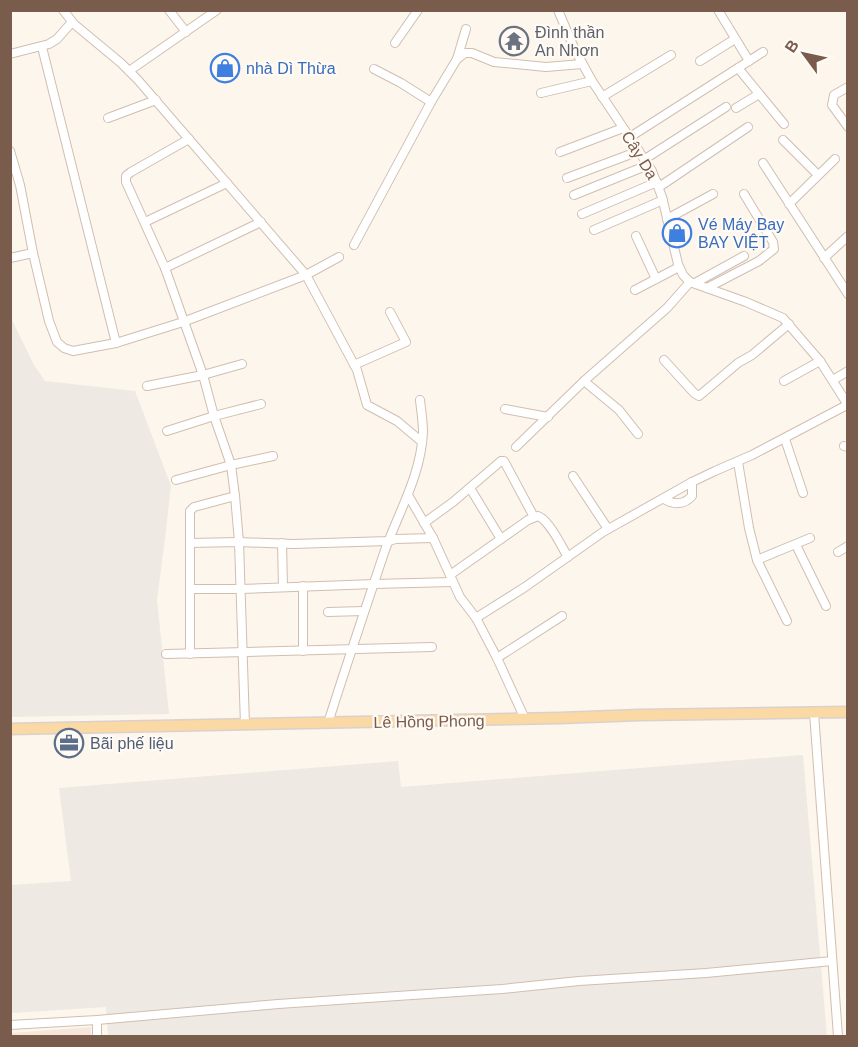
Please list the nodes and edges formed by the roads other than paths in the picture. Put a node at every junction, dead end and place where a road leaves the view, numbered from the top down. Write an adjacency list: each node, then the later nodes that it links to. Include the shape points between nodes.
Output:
1 (63, 10): 7 (street)
2 (169, 10): 9 (street)
3 (217, 10): 9 (street)
4 (418, 10): 11 (street)
5 (558, 10): 19 (street, Cây Da)
6 (718, 10): 10 (street)
7 (72, 22): 12 (street, via 53,42); 22 (street)
8 (466, 29): 16 (street)
9 (186, 32): 22 (street)
10 (735, 39): 17 (street); 18 (street)
11 (395, 43)
12 (42, 47): 14 (street); 81 (street)
13 (762, 52): 18 (street)
14 (10, 54)
15 (671, 55): 27 (street)
16 (457, 59): 19 (street, via 472,52 494,62 546,67); 29 (street)
17 (700, 61)
18 (749, 61): 20 (street)
19 (582, 64): 23 (street, Cây Da)
20 (738, 68): 26 (street); 37 (street)
21 (374, 69): 29 (street)
22 (129, 71): 28 (street)
23 (592, 81): 25 (street); 27 (street, Cây Da)
24 (848, 87): 35 (street, via 834,95 832,105)
25 (541, 93)
26 (759, 94): 31 (street); 33 (street)
27 (602, 97): 36 (street, Cây Da)
28 (156, 100): 32 (street); 38 (street)
29 (431, 102): 64 (street)
30 (726, 107): 44 (street)
31 (736, 108)
32 (108, 118)
33 (784, 124)
34 (748, 127): 49 (street)
35 (848, 127)
36 (623, 128): 37 (street, Cây Da); 42 (street)
37 (630, 137): 41 (street, Cây Da)
38 (189, 139): 48 (street); 59 (street, via 126,176)
39 (783, 140): 46 (street)
40 (10, 151): 50 (street)
41 (639, 151): 44 (street, Cây Da); 47 (street)
42 (560, 152)
43 (835, 159): 46 (street)
44 (646, 162): 49 (street, Cây Da); 54 (street)
45 (763, 163): 56 (street)
46 (818, 175): 56 (street)
47 (567, 178)
48 (227, 183): 59 (street); 60 (street)
49 (658, 184): 55 (street, Cây Da); 57 (street)
50 (20, 185): 51 (street); 65 (street)
51 (10, 188)
52 (714, 194): 58 (street)
53 (744, 194): 75 (street, via 774,249)
54 (574, 195)
55 (663, 200): 58 (street, Cây Da); 61 (street)
56 (789, 204): 69 (street)
57 (582, 214)
58 (667, 219): 70 (street, Cây Da)
59 (145, 222): 71 (street)
60 (261, 222): 71 (street); 72 (street)
61 (594, 230)
62 (636, 236): 73 (street)
63 (848, 236): 69 (street)
64 (354, 245)
65 (33, 253): 68 (street); 81 (street, via 57,342 73,351)
66 (744, 256): 74 (street)
67 (339, 257): 72 (street)
68 (10, 258)
69 (824, 258): 77 (street)
70 (679, 267): 73 (street); 74 (street, Cây Da)
71 (165, 268): 79 (street)
72 (306, 275): 79 (street); 85 (street)
73 (656, 279): 76 (street)
74 (692, 282): 75 (street); 89 (street)
75 (707, 288): 80 (street, via 765,309)
76 (635, 290)
77 (848, 294)
78 (390, 312): 85 (street, via 406,342)
79 (183, 322): 81 (street); 87 (street)
80 (789, 324): 82 (street, via 697,396); 83 (street)
81 (116, 343)
82 (664, 360)
83 (820, 361): 88 (street); 90 (street)
84 (242, 364): 87 (street)
85 (354, 365): 101 (street, via 367,405)
86 (848, 371): 88 (street)
87 (203, 375): 91 (street); 96 (street)
88 (833, 380): 94 (street)
89 (584, 381): 97 (street); 99 (street, via 619,410)
90 (784, 381)
91 (147, 386)
92 (420, 400): 101 (street)
93 (261, 404): 96 (street)
94 (847, 405): 100 (street)
95 (505, 409): 97 (street)
96 (214, 416): 98 (street); 105 (street)
97 (548, 417): 102 (street)
98 (167, 430)
99 (638, 434)
100 (785, 439): 104 (street); 110 (street)
101 (422, 442): 111 (street)
102 (516, 447)
103 (273, 456): 105 (street)
104 (738, 462): 108 (street); 128 (street)
105 (231, 465): 107 (street); 112 (street)
106 (573, 476): 116 (street)
107 (176, 480)
108 (692, 482): 113 (street); 113 (street, via 692,496 688,500 676,504)
109 (471, 488): 114 (street, via 504,461); 115 (street); 119 (street)
110 (803, 492)
111 (408, 495): 115 (street); 120 (street)
112 (235, 496): 121 (street); 122 (street, via 192,509)
113 (664, 499): 116 (street)
114 (534, 517): 119 (street); 127 (street, via 545,520)
115 (424, 523): 117 (street)
116 (608, 529): 127 (street)
117 (433, 538): 120 (street); 129 (street)
118 (810, 538): 124 (street)
119 (501, 539): 129 (street)
120 (388, 541): 123 (street); 130 (street)
121 (239, 542): 122 (street); 123 (street); 134 (street)
122 (190, 543): 133 (street)
123 (282, 543): 132 (street)
124 (796, 545): 128 (street); 135 (street)
125 (848, 546): 126 (street)
126 (838, 552)
127 (568, 557): 139 (street)
128 (757, 560): 140 (street)
129 (451, 579): 130 (street); 139 (street)
130 (374, 584): 131 (street); 136 (street)
131 (303, 586): 132 (street); 143 (street)
132 (283, 587): 134 (street)
133 (190, 589): 134 (street); 146 (street)
134 (241, 590): 144 (street)
135 (826, 606)
136 (364, 611): 137 (street); 142 (street)
137 (328, 612)
138 (562, 616): 147 (street)
139 (476, 618): 147 (street)
140 (787, 621)
141 (432, 647): 142 (street)
142 (351, 650): 143 (street); 151 (street)
143 (303, 651): 144 (street)
144 (243, 652): 146 (street); 152 (street)
145 (166, 654): 146 (street)
146 (190, 654)
147 (497, 658): 150 (street)
148 (848, 712): 149 (main road, Lê Hồng Phong)
149 (814, 713): 150 (main road, Lê Hồng Phong); 154 (street)
150 (525, 719): 151 (main road, Lê Hồng Phong)
151 (328, 723): 152 (main road, Lê Hồng Phong)
152 (245, 725): 153 (main road, Lê Hồng Phong)
153 (10, 729)
154 (832, 961): 155 (street); 158 (street)
155 (97, 1020): 156 (street); 157 (street)
156 (10, 1024)
157 (97, 1036)
158 (838, 1036)

